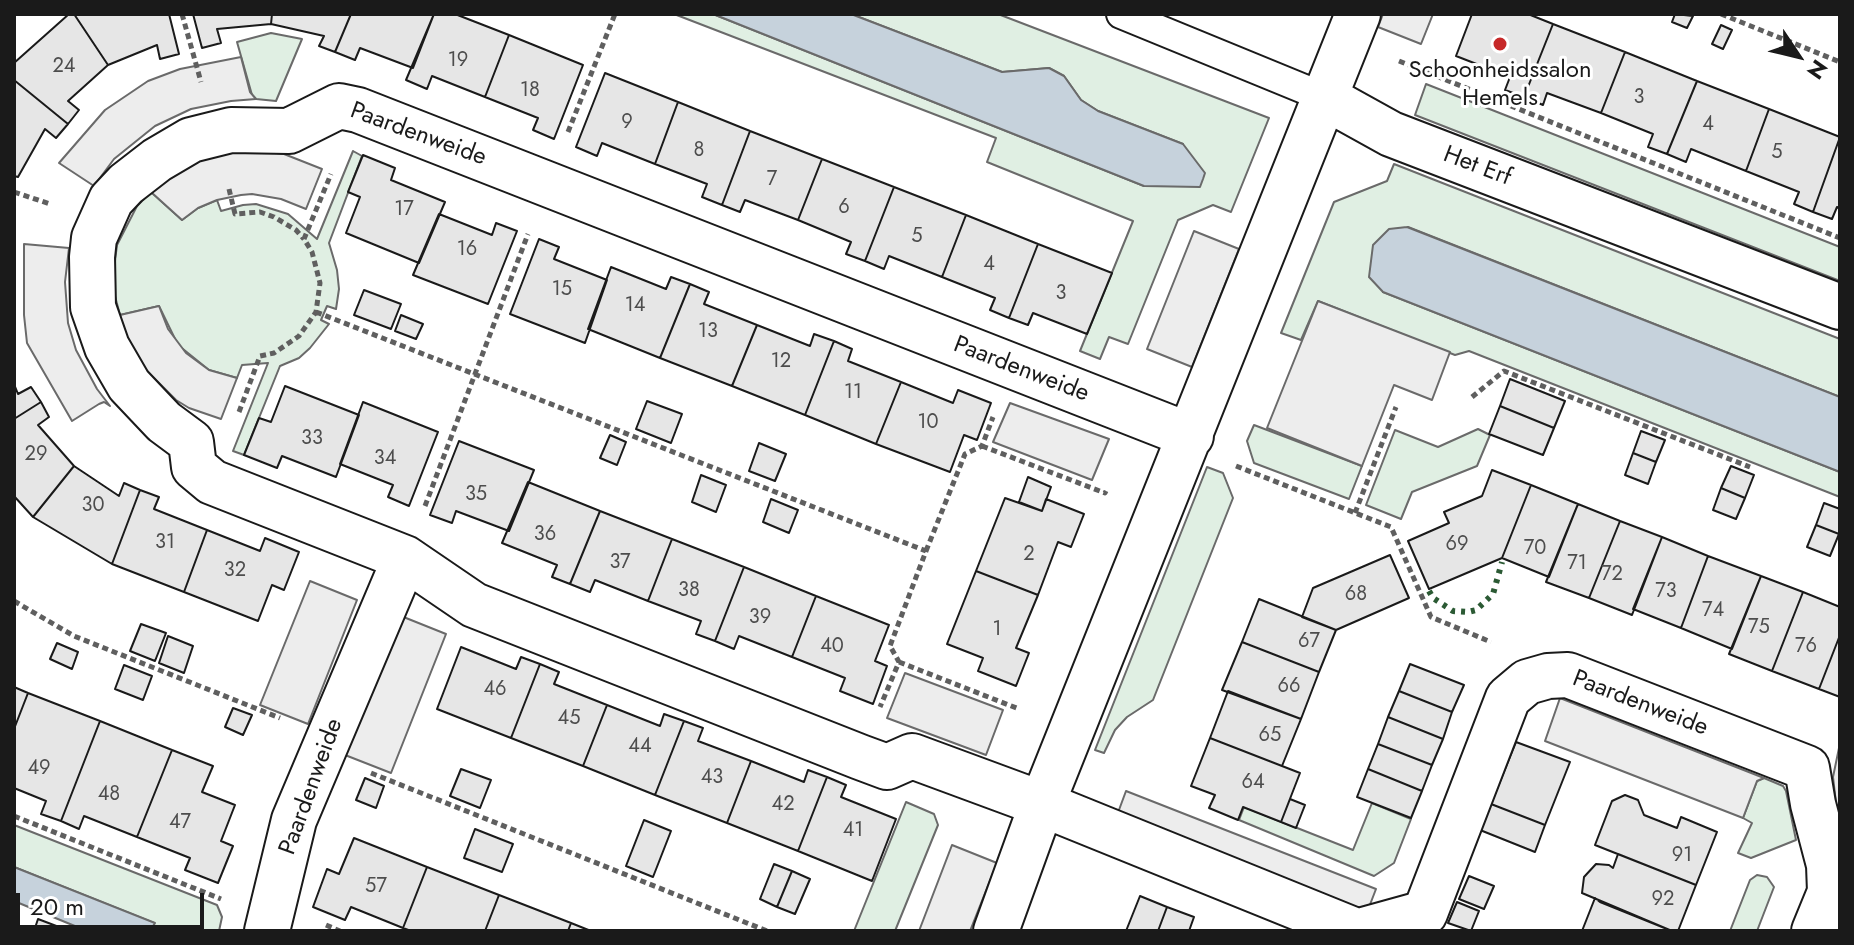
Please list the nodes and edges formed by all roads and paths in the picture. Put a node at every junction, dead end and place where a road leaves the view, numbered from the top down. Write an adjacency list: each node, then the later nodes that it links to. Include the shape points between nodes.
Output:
1 (615, 14): 8 (path)
2 (1121, 14): 6 (lane, Het Erf)
3 (1721, 14): 5 (path)
4 (1353, 27): 6 (street); 9 (path)
5 (1840, 62)
6 (1326, 98): 10 (street, Het Erf, via 1391,134); 17 (street)
7 (358, 110): 8 (street, Paardenweide); 11 (path, via 304,239 320,283); 20 (street, Paardenweide, via 339,106 289,131 231,130 191,140 126,184 100,220 92,257 93,307 107,347 129,385 191,442 194,467)
8 (547, 185): 12 (street, Paardenweide); 13 (path)
9 (1840, 238)
10 (1840, 307)
11 (316, 312): 13 (path); 20 (path, via 299,336 260,356)
12 (1013, 367): 16 (street, Paardenweide); 18 (path)
13 (476, 374): 22 (path); 23 (path)
14 (1472, 397): 19 (path, via 1504,371)
15 (1396, 407): 21 (path)
16 (1137, 415): 17 (street, Paardenweide); 18 (path, via 1105,493)
17 (1188, 442): 21 (path); 30 (street)
18 (982, 446): 22 (path, via 965,454)
19 (1750, 467)
20 (212, 482): 23 (street)
21 (1355, 513): 26 (path, via 1391,527 1431,617 1493,643)
22 (926, 551): 25 (path, via 890,646)
23 (405, 558): 27 (street, Paardenweide); 28 (street, via 474,605)
24 (14, 601): 27 (path, via 74,636)
25 (899, 662): 28 (path); 29 (path, via 1020,708)
26 (1533, 680): 35 (street, via 1508,698 1425,913); 36 (street, Paardenweide, via 1568,675 1807,768 1829,865 1830,892)
27 (326, 745): 32 (street, Paardenweide, via 294,820); 33 (path)
28 (860, 757): 29 (street, via 887,767 912,756)
29 (989, 784): 30 (street)
30 (1042, 804): 34 (street); 35 (street)
31 (14, 816): 32 (path)
32 (268, 925)
33 (767, 931)
34 (996, 931)
35 (1358, 931)
36 (1814, 931)

